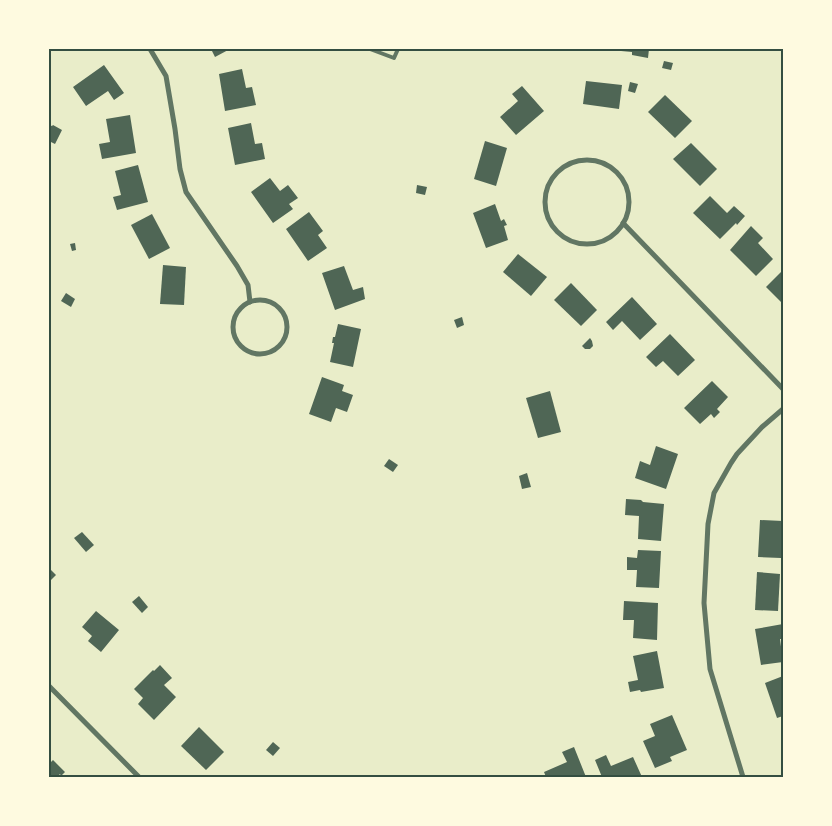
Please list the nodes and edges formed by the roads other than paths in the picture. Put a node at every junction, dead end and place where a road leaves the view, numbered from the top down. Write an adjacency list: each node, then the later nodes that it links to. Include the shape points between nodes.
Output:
1 (150, 49): 5 (street, via 166,76 186,192 237,266 248,285)
2 (370, 49): 3 (lane, via 394,58)
3 (398, 49)
4 (624, 223): 4 (street, via 629,212 630,195 624,179 612,167 597,160 580,160 565,166 553,177 546,192 545,209 551,225 562,237 578,244 594,244 610,238); 6 (street)
5 (250, 302): 5 (street, via 269,301 283,313 286,322 281,343 266,353 247,351 235,337 234,319 239,310)
6 (783, 389)
7 (783, 409): 10 (street, via 762,427 731,463 714,493 708,524 704,603 710,669)
8 (49, 686): 9 (street)
9 (140, 777)
10 (744, 777)

